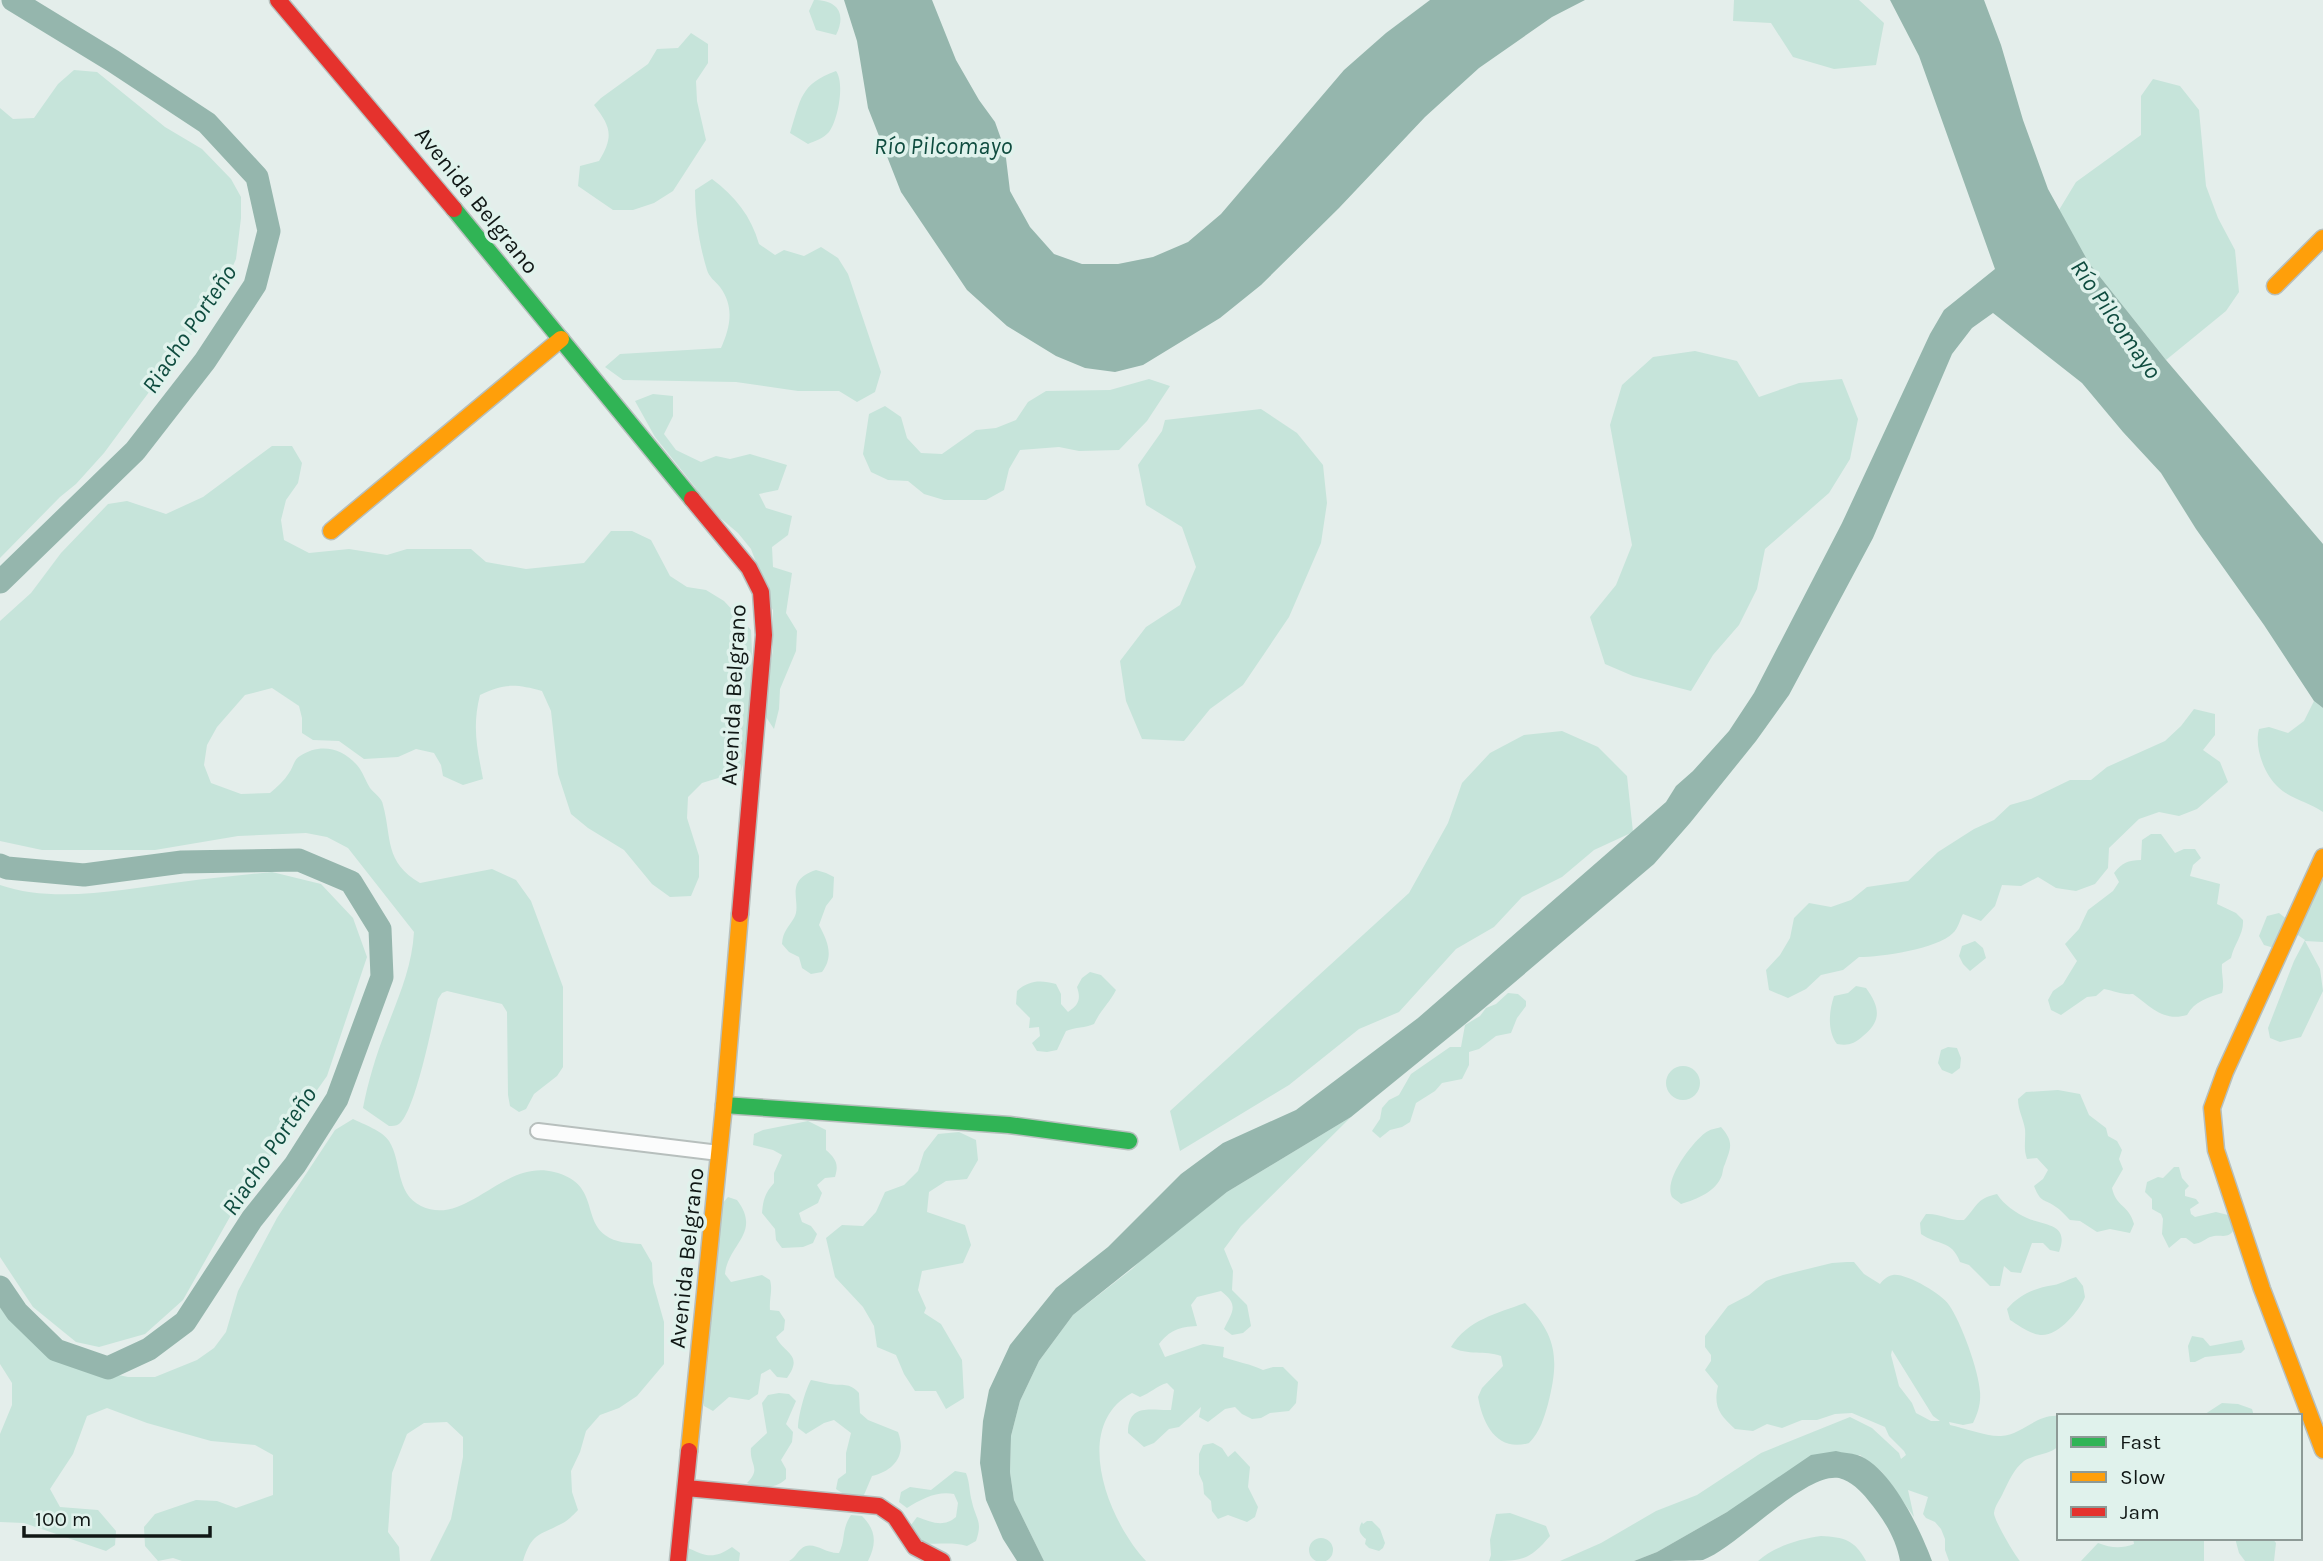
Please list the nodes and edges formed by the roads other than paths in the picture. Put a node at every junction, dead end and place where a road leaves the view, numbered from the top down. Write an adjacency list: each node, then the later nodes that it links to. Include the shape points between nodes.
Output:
1 (278, 0): 4 (street, Avenida Belgrano)
2 (2323, 238): 3 (street)
3 (2276, 286)
4 (561, 339): 5 (street); 7 (street, Avenida Belgrano, via 749,568 761,592 764,635)
5 (331, 531)
6 (2323, 858): 11 (street, via 2225,1072 2211,1125 2262,1289)
7 (724, 1105): 9 (street, via 1009,1125); 10 (street, Avenida Belgrano)
8 (538, 1131): 10 (street)
9 (1129, 1141)
10 (719, 1153): 12 (street, Avenida Belgrano)
11 (2323, 1450)
12 (686, 1488): 13 (street, Avenida Belgrano); 14 (street, via 879,1506 896,1516 921,1552)
13 (678, 1561)
14 (942, 1561)

